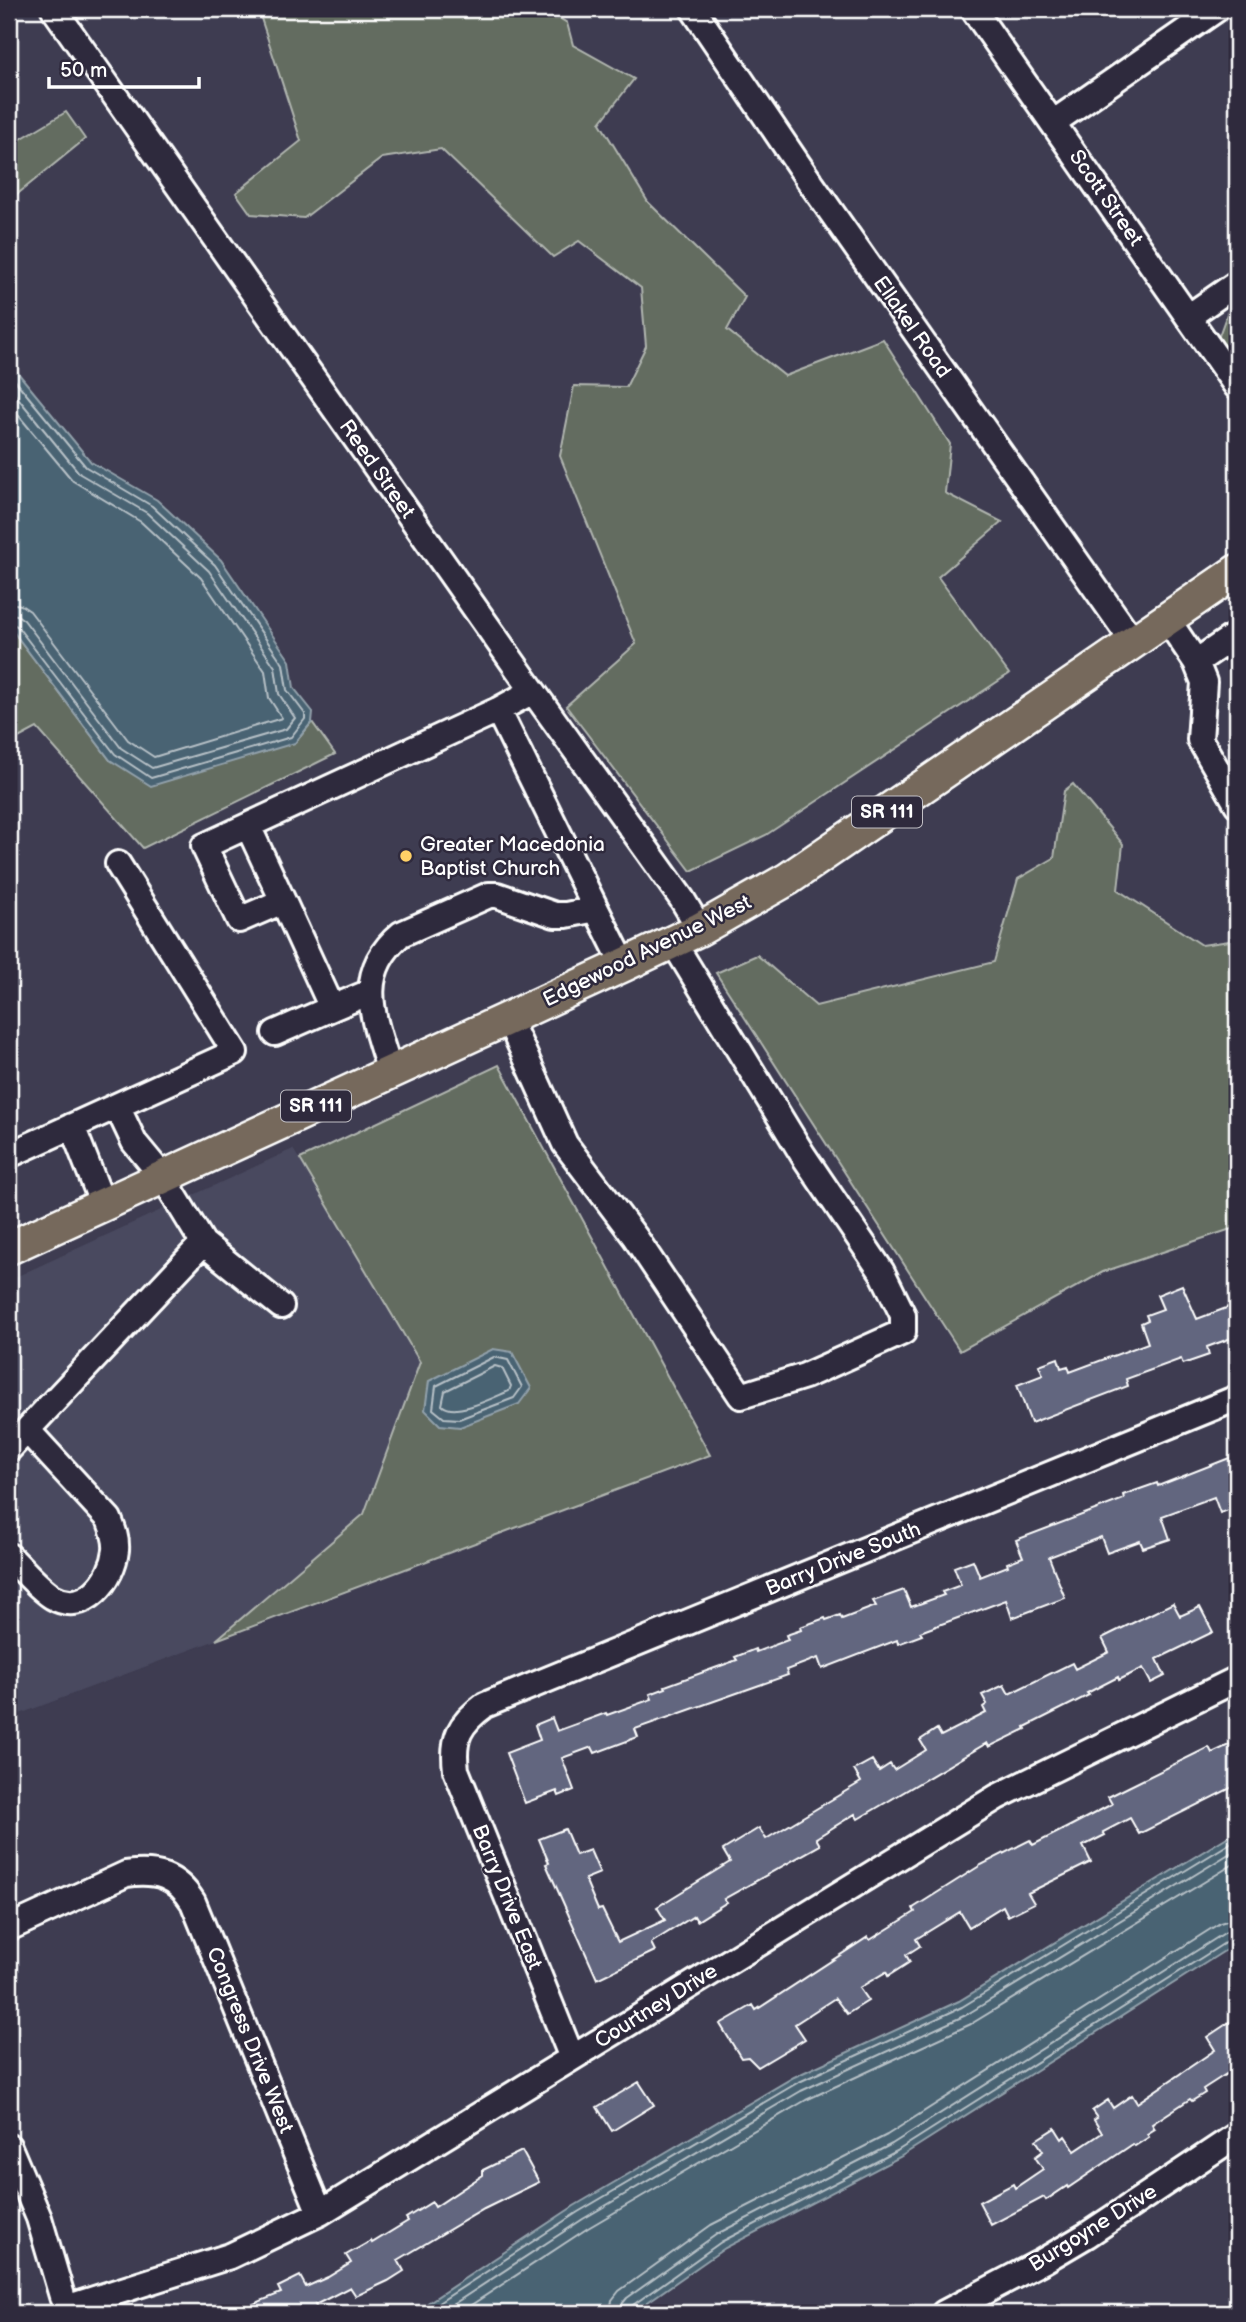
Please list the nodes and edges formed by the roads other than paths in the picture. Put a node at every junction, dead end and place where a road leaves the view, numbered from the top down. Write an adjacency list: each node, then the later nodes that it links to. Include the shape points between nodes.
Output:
1 (54, 9): 14 (street, Reed Street)
2 (693, 9): 12 (street, Ellakel Road)
3 (974, 9): 5 (street, Scott Street)
4 (1217, 9): 5 (street)
5 (1054, 122): 7 (street, Scott Street)
6 (1237, 283): 7 (street)
7 (1188, 317): 8 (street, Scott Street)
8 (1237, 387)
9 (1237, 571): 10 (main road, Edgewood Avenue West / SR 111)
10 (1167, 619): 12 (main road, Edgewood Avenue West / SR 111); 13 (street)
11 (1237, 634): 13 (street)
12 (1134, 643): 21 (main road, Edgewood Avenue West / SR 111, via 788,879)
13 (1196, 662): 16 (street, via 1204,682 1200,740)
14 (533, 691): 15 (street); 21 (street, Reed Street, via 682,899)
15 (498, 710): 17 (street); 20 (street)
16 (1237, 804)
17 (248, 826): 19 (street); 19 (street, via 204,846 239,920)
18 (118, 864): 28 (street, via 235,1052)
19 (283, 901): 24 (street)
20 (596, 909): 22 (street); 23 (street, via 555,915 489,895 401,934 384,953)
21 (687, 935): 22 (main road, Edgewood Avenue West / SR 111); 25 (street, Reed Street, via 803,1155 882,1272 904,1315 903,1332 805,1376 741,1396 635,1237 565,1144)
22 (624, 965): 25 (main road, Edgewood Avenue West / SR 111)
23 (370, 992): 24 (street); 27 (street)
24 (331, 1007): 26 (street)
25 (509, 1018): 27 (main road, Edgewood Avenue West / SR 111)
26 (275, 1033)
27 (390, 1072): 31 (main road, Edgewood Avenue West / SR 111)
28 (117, 1106): 29 (street); 31 (street, via 134,1142)
29 (72, 1126): 30 (street); 32 (street)
30 (9, 1155)
31 (163, 1177): 32 (main road, Edgewood Avenue West / SR 111); 33 (street)
32 (103, 1205): 34 (main road, Edgewood Avenue West / SR 111)
33 (203, 1243): 35 (street); 37 (street)
34 (9, 1248)
35 (281, 1306)
36 (1237, 1398): 41 (street, Barry Drive South, via 485,1704)
37 (27, 1430): 38 (street); 39 (street, via 109,1519 116,1548 113,1564 94,1594 73,1602 54,1597)
38 (9, 1449)
39 (9, 1556)
40 (1237, 1679): 43 (street, Courtney Drive, via 997,1797)
41 (458, 1733): 43 (street, Barry Drive East, via 456,1770)
42 (9, 1928): 46 (street, Congress Drive West, via 126,1874 146,1872 183,1887)
43 (572, 2058): 46 (street, Courtney Drive)
44 (1237, 2135): 48 (street, Burgoyne Drive, via 1065,2248)
45 (9, 2147): 47 (street, via 39,2218)
46 (320, 2213): 47 (street, Courtney Drive, via 230,2256)
47 (66, 2310)
48 (944, 2313)

